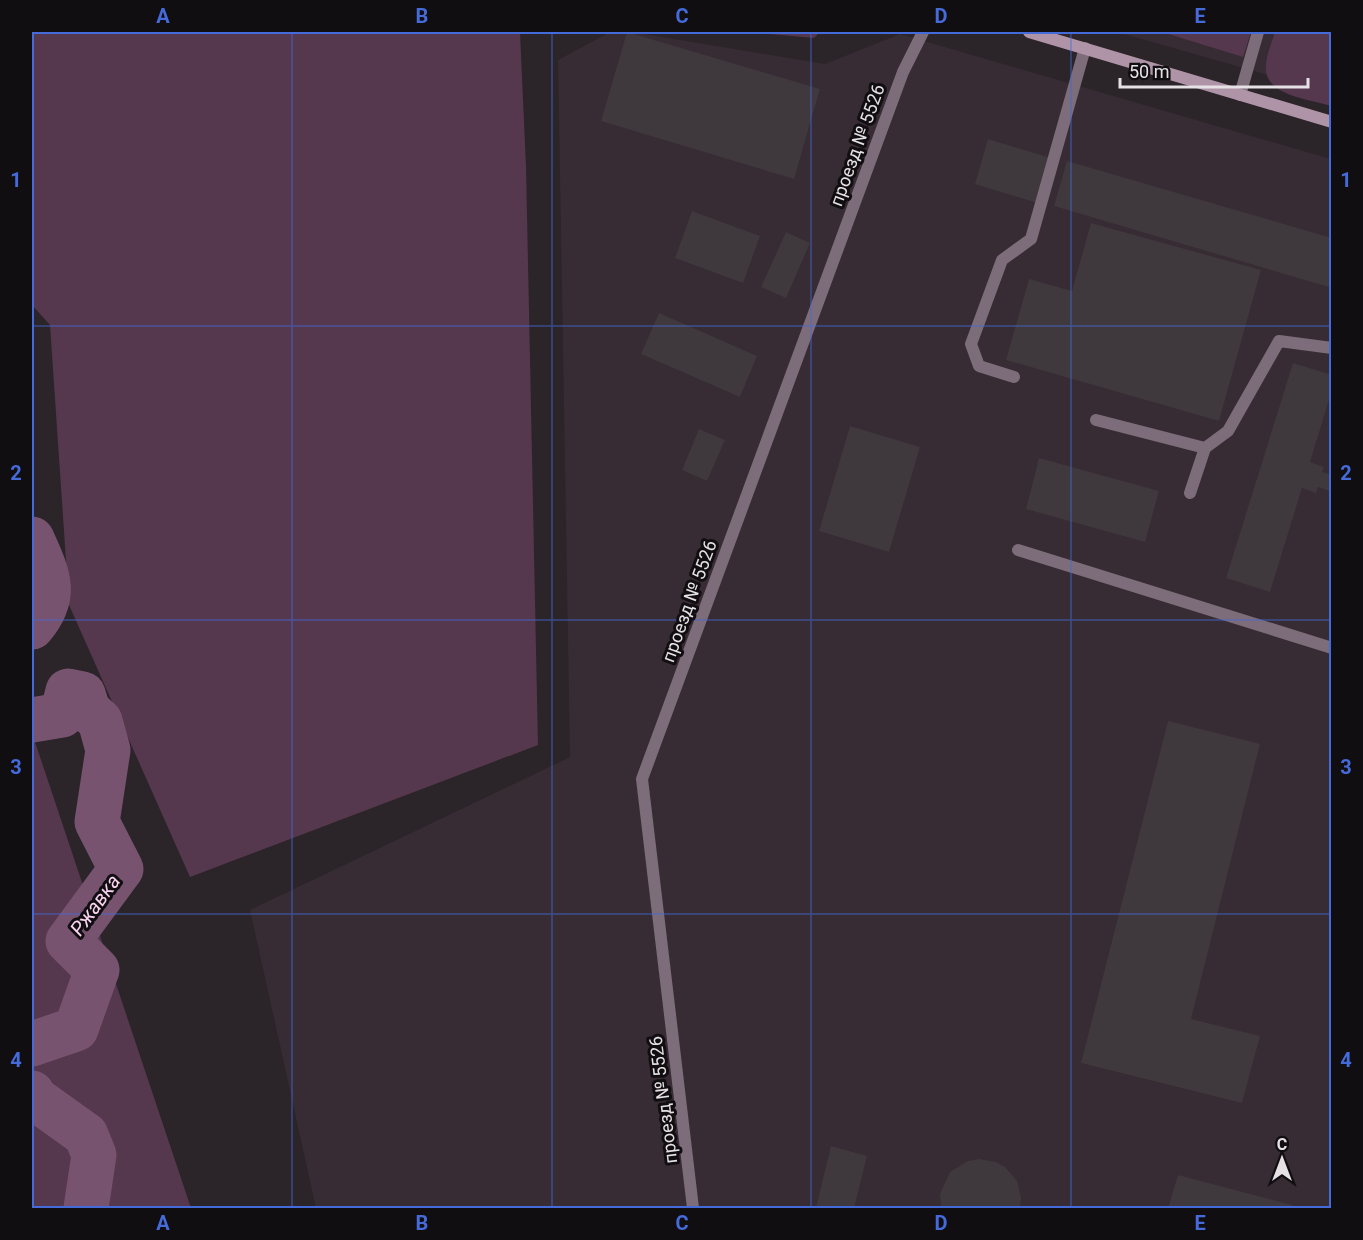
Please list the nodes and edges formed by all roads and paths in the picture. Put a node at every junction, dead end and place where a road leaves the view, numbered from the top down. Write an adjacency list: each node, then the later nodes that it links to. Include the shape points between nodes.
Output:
1 (923, 32): 14 (street, проезд № 5526, via 903,72 642,779)
2 (1029, 32): 4 (main road)
3 (1258, 32): 5 (street)
4 (1085, 48): 5 (main road); 8 (street, via 1031,239 1002,260 971,344 979,366)
5 (1240, 95): 6 (main road)
6 (1332, 122)
7 (1332, 348): 10 (street, via 1279,341 1228,431)
8 (1014, 377)
9 (1096, 420): 10 (street)
10 (1205, 448): 11 (street)
11 (1190, 493)
12 (1018, 549): 13 (street)
13 (1332, 648)
14 (693, 1209)

